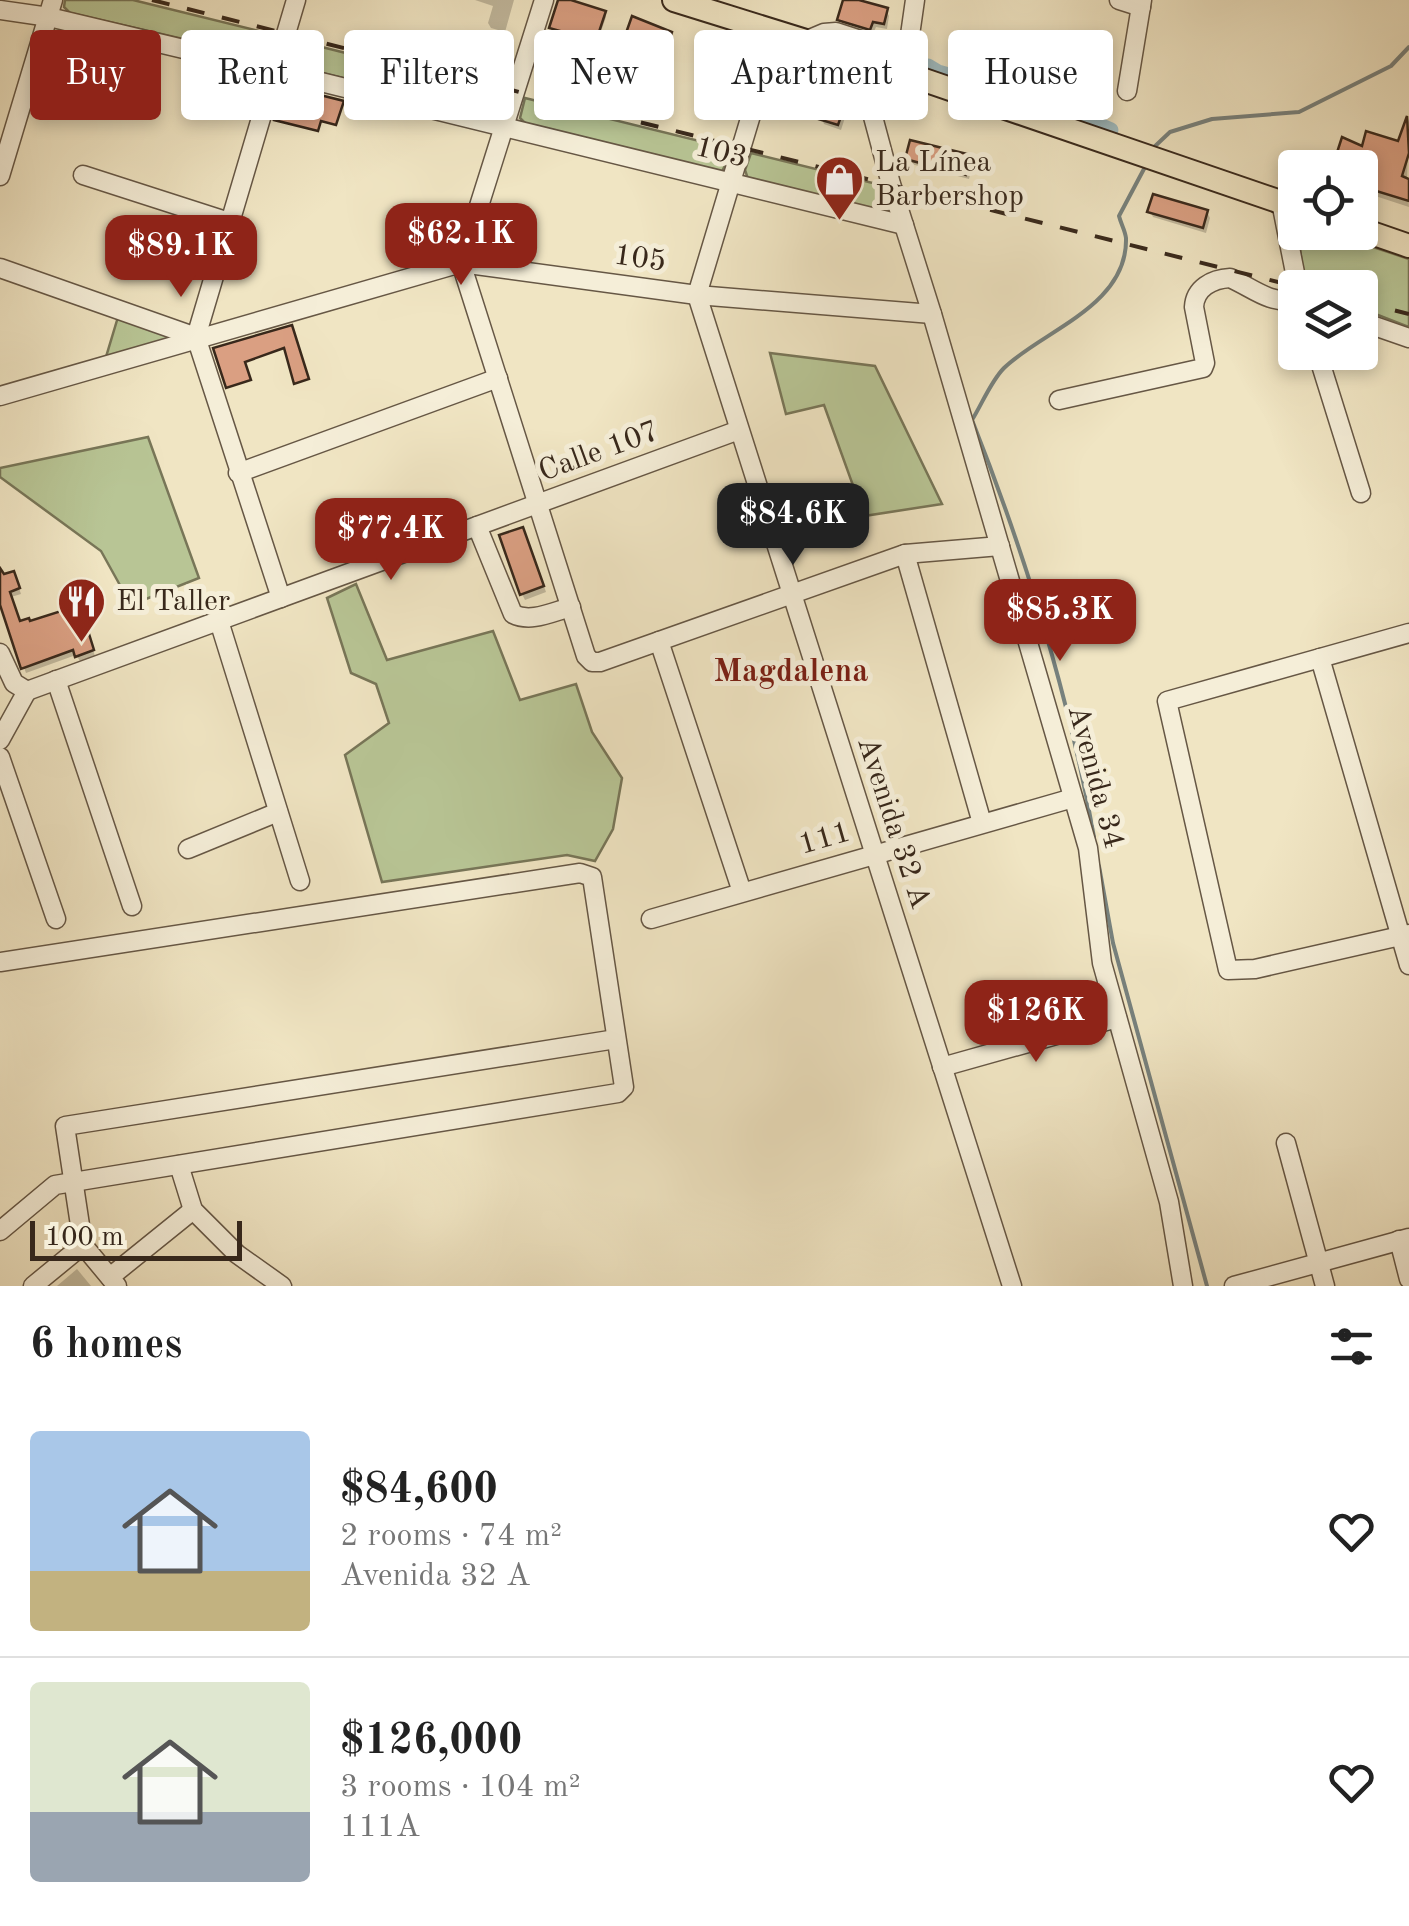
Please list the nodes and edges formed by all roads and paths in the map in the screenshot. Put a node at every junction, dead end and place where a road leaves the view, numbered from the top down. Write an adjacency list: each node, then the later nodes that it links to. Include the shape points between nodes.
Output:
1 (296, 0): 9 (street)
2 (544, 0): 19 (street)
3 (674, 0): 10 (main road)
4 (916, 0): 11 (street)
5 (1119, 0): 6 (street)
6 (1141, 3): 14 (street)
7 (51, 9): 8 (street, 103); 12 (street, 103); 21 (street)
8 (0, 10)
9 (288, 30)
10 (770, 30)
11 (911, 30)
12 (181, 45)
13 (324, 83): 19 (street, 103)
14 (1127, 91)
15 (261, 120): 24 (street)
16 (749, 120): 22 (street)
17 (875, 120): 25 (street, Avenida 34)
18 (1044, 120): 23 (main road)
19 (503, 128): 22 (street, 103); 28 (street)
20 (83, 175): 24 (street)
21 (0, 176)
22 (730, 184): 25 (street, 103); 30 (street)
23 (1278, 201)
24 (229, 222): 34 (street)
25 (904, 226): 32 (street, Avenida 34)
26 (1378, 235): 27 (main road)
27 (1409, 246)
28 (461, 263): 30 (street, 105); 34 (street, 105); 37 (street)
29 (0, 268): 34 (street)
30 (696, 295): 32 (street, 105); 40 (street, Avenida 32 A)
31 (1278, 302): 39 (street, via 1230,278 1210,282 1194,299 1203,368)
32 (932, 314): 45 (street, Avenida 34)
33 (1378, 327): 35 (street)
34 (196, 337): 38 (street, 105); 41 (street)
35 (1409, 338)
36 (1323, 370): 42 (street)
37 (498, 378): 41 (street); 43 (street)
38 (0, 396)
39 (1059, 400)
40 (740, 430): 43 (street, Calle 107); 47 (street, Avenida 32 A)
41 (238, 472): 48 (street)
42 (1362, 493)
43 (538, 504): 44 (street, Calle 107); 49 (street)
44 (477, 526): 48 (street, Calle 107); 49 (street, via 513,614 532,618)
45 (1000, 546): 46 (street); 59 (street, Avenida 34)
46 (905, 554): 47 (street); 61 (street)
47 (792, 594): 52 (street); 63 (street, Avenida 32 A)
48 (281, 598): 50 (street, Calle 107)
49 (571, 607): 52 (street, via 592,662)
50 (219, 621): 55 (street, Calle 107); 60 (street)
51 (1409, 633): 54 (street)
52 (660, 641): 65 (street)
53 (0, 653): 56 (street, via 14,683)
54 (1320, 658): 69 (street); 69 (street, via 1167,701 1228,970)
55 (56, 680): 56 (street, Calle 107); 66 (street)
56 (27, 691): 57 (street)
57 (0, 740)
58 (0, 758): 67 (street)
59 (1073, 798): 61 (street, 111); 72 (street, Avenida 34)
60 (278, 812): 62 (street); 64 (street)
61 (982, 823): 63 (street, 111)
62 (188, 849)
63 (874, 854): 65 (street, 111); 74 (street, Avenida 32 A)
64 (300, 881)
65 (742, 892): 68 (street, 111)
66 (132, 906)
67 (56, 919)
68 (651, 920)
69 (1405, 935): 71 (street)
70 (0, 962): 73 (street, via 580,874 592,877)
71 (1409, 965)
72 (1118, 1018): 74 (street); 88 (street, Avenida 34, via 1169,1202)
73 (616, 1039): 76 (street, via 624,1087 618,1093); 77 (street, via 65,1126)
74 (942, 1067): 87 (street, Avenida 32 A)
75 (1286, 1143): 82 (street)
76 (178, 1165): 77 (street); 78 (street)
77 (74, 1182): 79 (street, via 55,1186); 81 (street)
78 (193, 1210): 84 (street); 86 (street, via 236,1254)
79 (0, 1231)
80 (1404, 1239): 82 (street); 83 (street)
81 (84, 1245): 84 (street); 85 (street)
82 (1319, 1263): 89 (street); 90 (street)
83 (1409, 1279)
84 (113, 1281)
85 (33, 1286)
86 (282, 1286)
87 (1012, 1286)
88 (1184, 1286)
89 (1234, 1286)
90 (1325, 1286)

